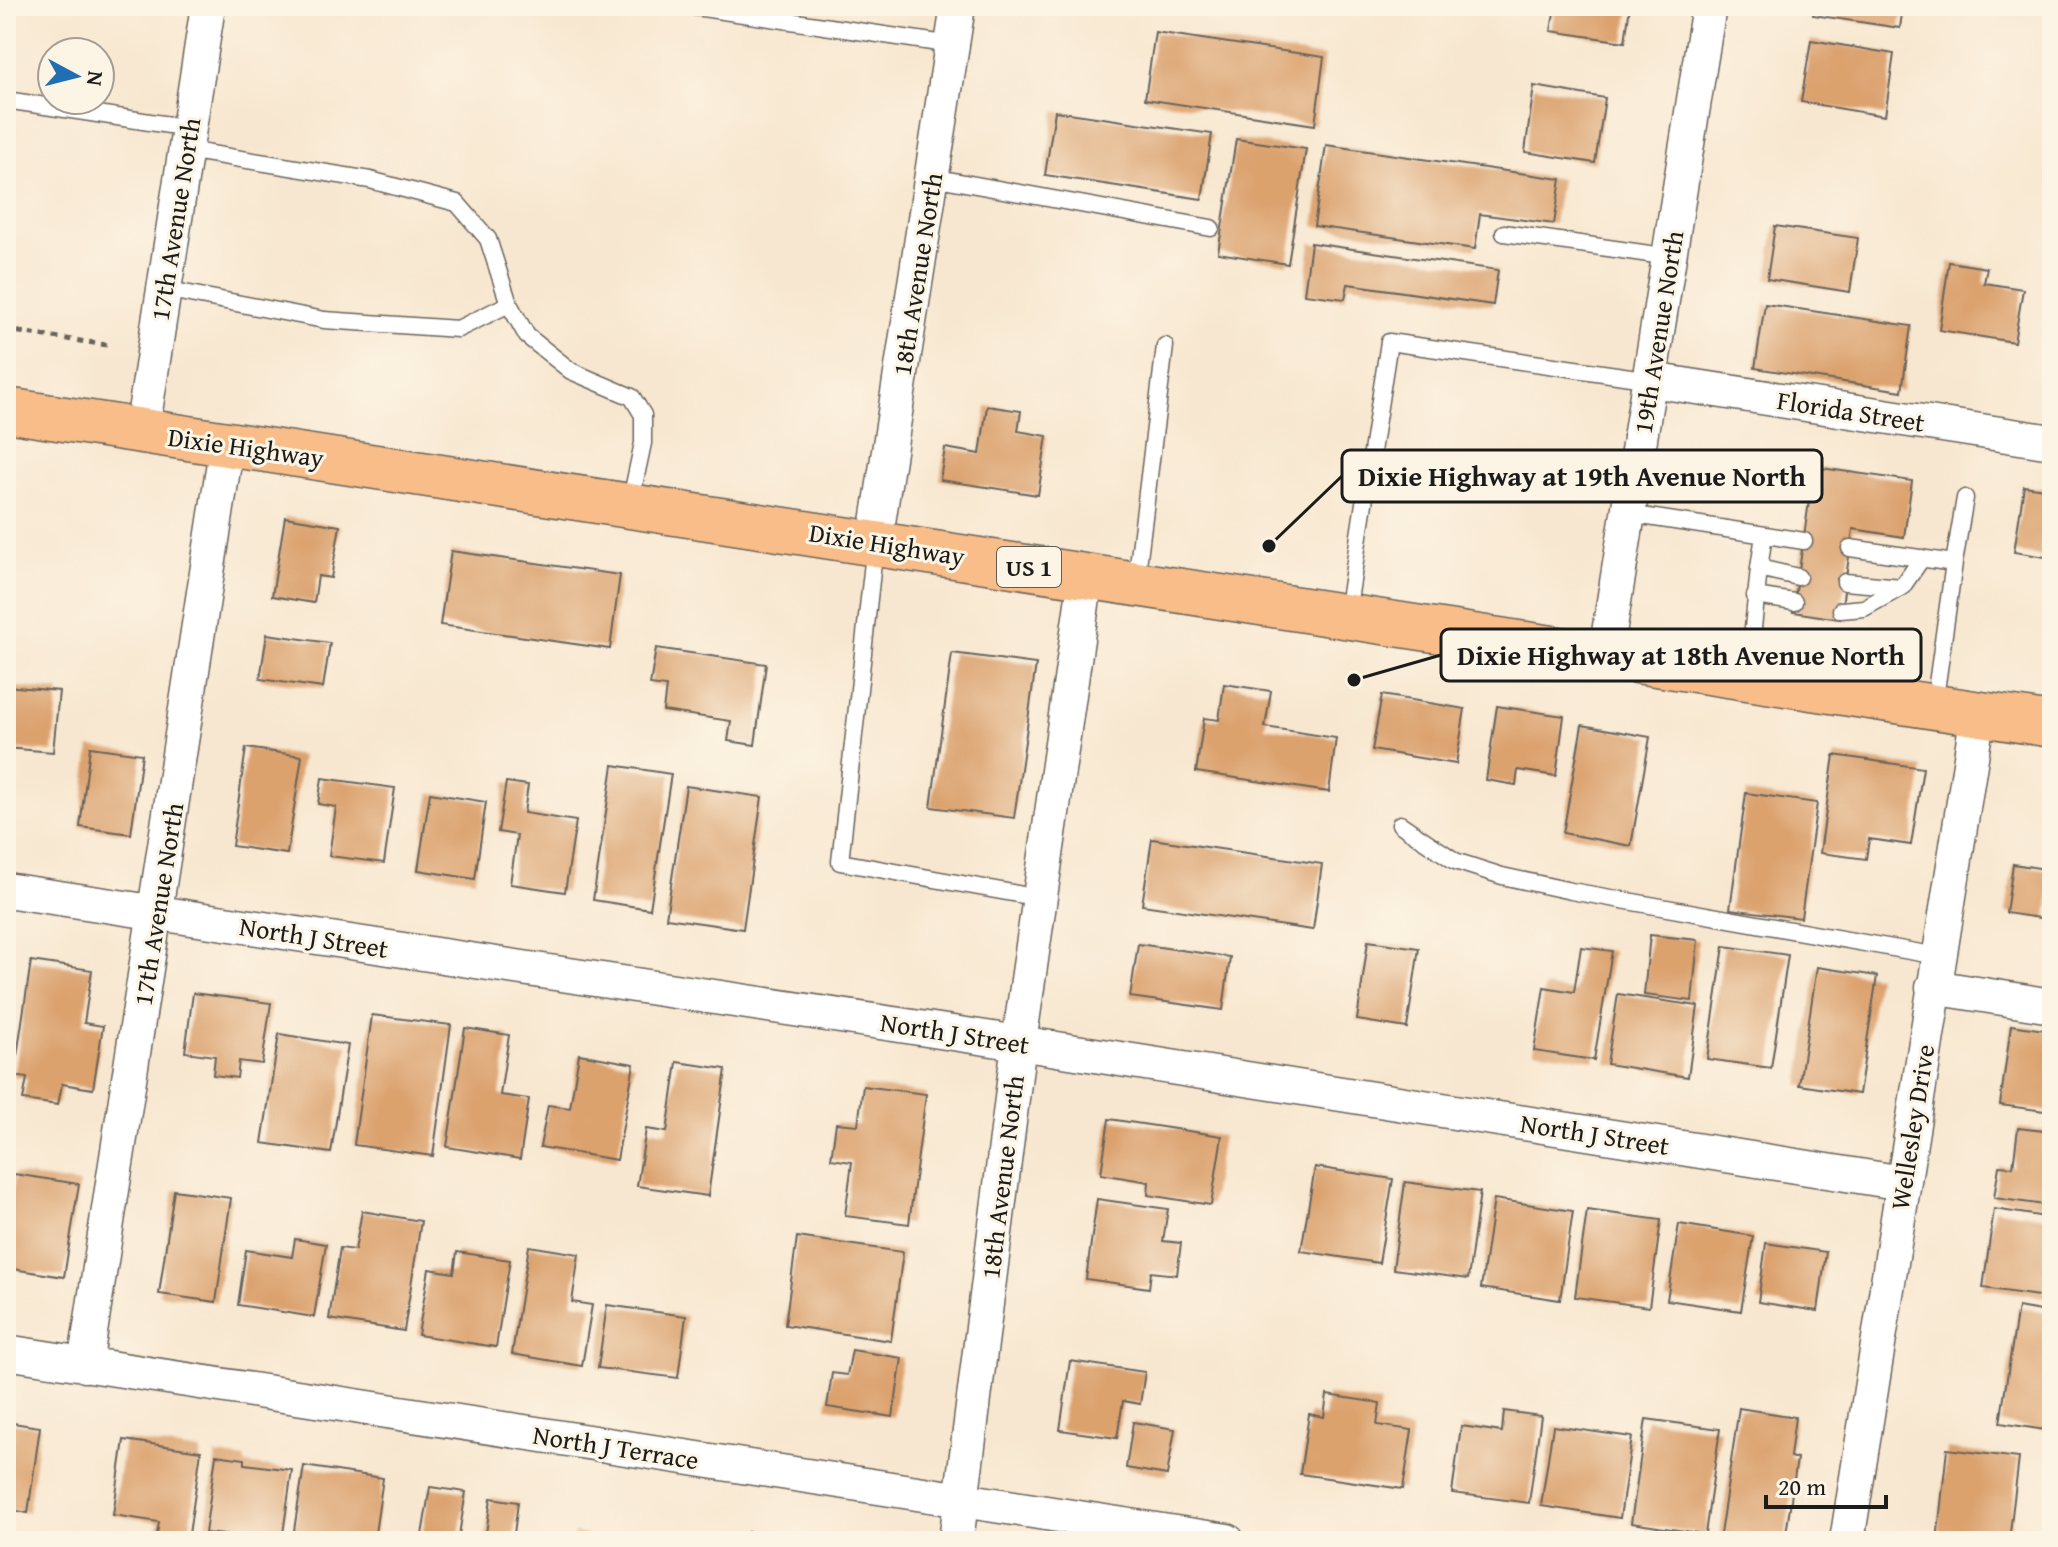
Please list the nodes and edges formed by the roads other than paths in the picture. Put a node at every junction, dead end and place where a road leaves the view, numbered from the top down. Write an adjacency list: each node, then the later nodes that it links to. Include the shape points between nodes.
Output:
1 (208, 6): 7 (street, 17th Avenue North)
2 (689, 6): 5 (lane)
3 (958, 6): 5 (street, 18th Avenue North)
4 (1709, 6): 11 (street, 19th Avenue North)
5 (952, 45): 8 (street, 18th Avenue North)
6 (6, 100): 7 (lane)
7 (187, 139): 12 (street, 17th Avenue North); 13 (lane, via 457,203 488,239)
8 (932, 177): 9 (lane); 25 (street, 18th Avenue North)
9 (1211, 228)
10 (1504, 233): 11 (lane)
11 (1670, 257): 15 (street, 19th Avenue North)
12 (164, 289): 13 (lane, via 324,320 458,329); 17 (street, 17th Avenue North)
13 (509, 304): 21 (lane, via 527,336 571,371 632,397 638,406 643,443)
14 (1165, 346): 33 (lane)
15 (1651, 380): 18 (street, Florida Street); 22 (street, 19th Avenue North); 38 (lane, via 1389,342)
16 (6, 410): 17 (main road, Dixie Highway / US 1)
17 (142, 431): 19 (main road, Dixie Highway / US 1)
18 (2052, 442)
19 (227, 443): 21 (main road, Dixie Highway / US 1); 47 (street, 17th Avenue North)
20 (1965, 498): 28 (lane)
21 (630, 505): 25 (main road, Dixie Highway / US 1)
22 (1629, 514): 23 (lane); 39 (street, 19th Avenue North)
23 (1764, 535): 24 (lane); 29 (lane)
24 (1804, 541)
25 (875, 542): 30 (main road, Dixie Highway / US 1); 46 (lane, via 840,862)
26 (1850, 548): 27 (lane)
27 (1922, 558): 28 (lane); 34 (lane)
28 (1954, 563): 41 (lane)
29 (1759, 568): 31 (lane); 35 (lane)
30 (1086, 576): 33 (main road, Dixie Highway / US 1); 46 (street, 18th Avenue North)
31 (1798, 577)
32 (1845, 582): 34 (lane)
33 (1136, 584): 38 (main road, Dixie Highway / US 1)
34 (1902, 587): 37 (lane, via 1864,608)
35 (1755, 596): 36 (lane); 40 (lane)
36 (1794, 602)
37 (1841, 610)
38 (1347, 617): 39 (main road, Dixie Highway / US 1)
39 (1605, 658): 40 (main road, Dixie Highway / US 1)
40 (1748, 680): 41 (main road, Dixie Highway / US 1)
41 (1933, 706): 42 (main road, Dixie Highway / US 1)
42 (1978, 713): 43 (main road, Dixie Highway / US 1); 48 (street, Wellesley Drive)
43 (2052, 725)
44 (1400, 824): 48 (lane, via 1455,861 1502,876)
45 (6, 890): 47 (street, North J Street)
46 (1040, 898): 50 (street, 18th Avenue North)
47 (157, 913): 50 (street, North J Street); 53 (street, 17th Avenue North)
48 (1936, 972): 49 (street); 51 (street, Wellesley Drive)
49 (2052, 1006)
50 (1019, 1043): 51 (street, North J Street); 54 (street, 18th Avenue North)
51 (1903, 1183): 57 (street, Wellesley Drive)
52 (6, 1352): 53 (street, North J Terrace)
53 (85, 1365): 54 (street, North J Terrace)
54 (963, 1500): 55 (street, 18th Avenue North); 56 (street, North J Terrace)
55 (956, 1541)
56 (1227, 1541)
57 (1847, 1541)

